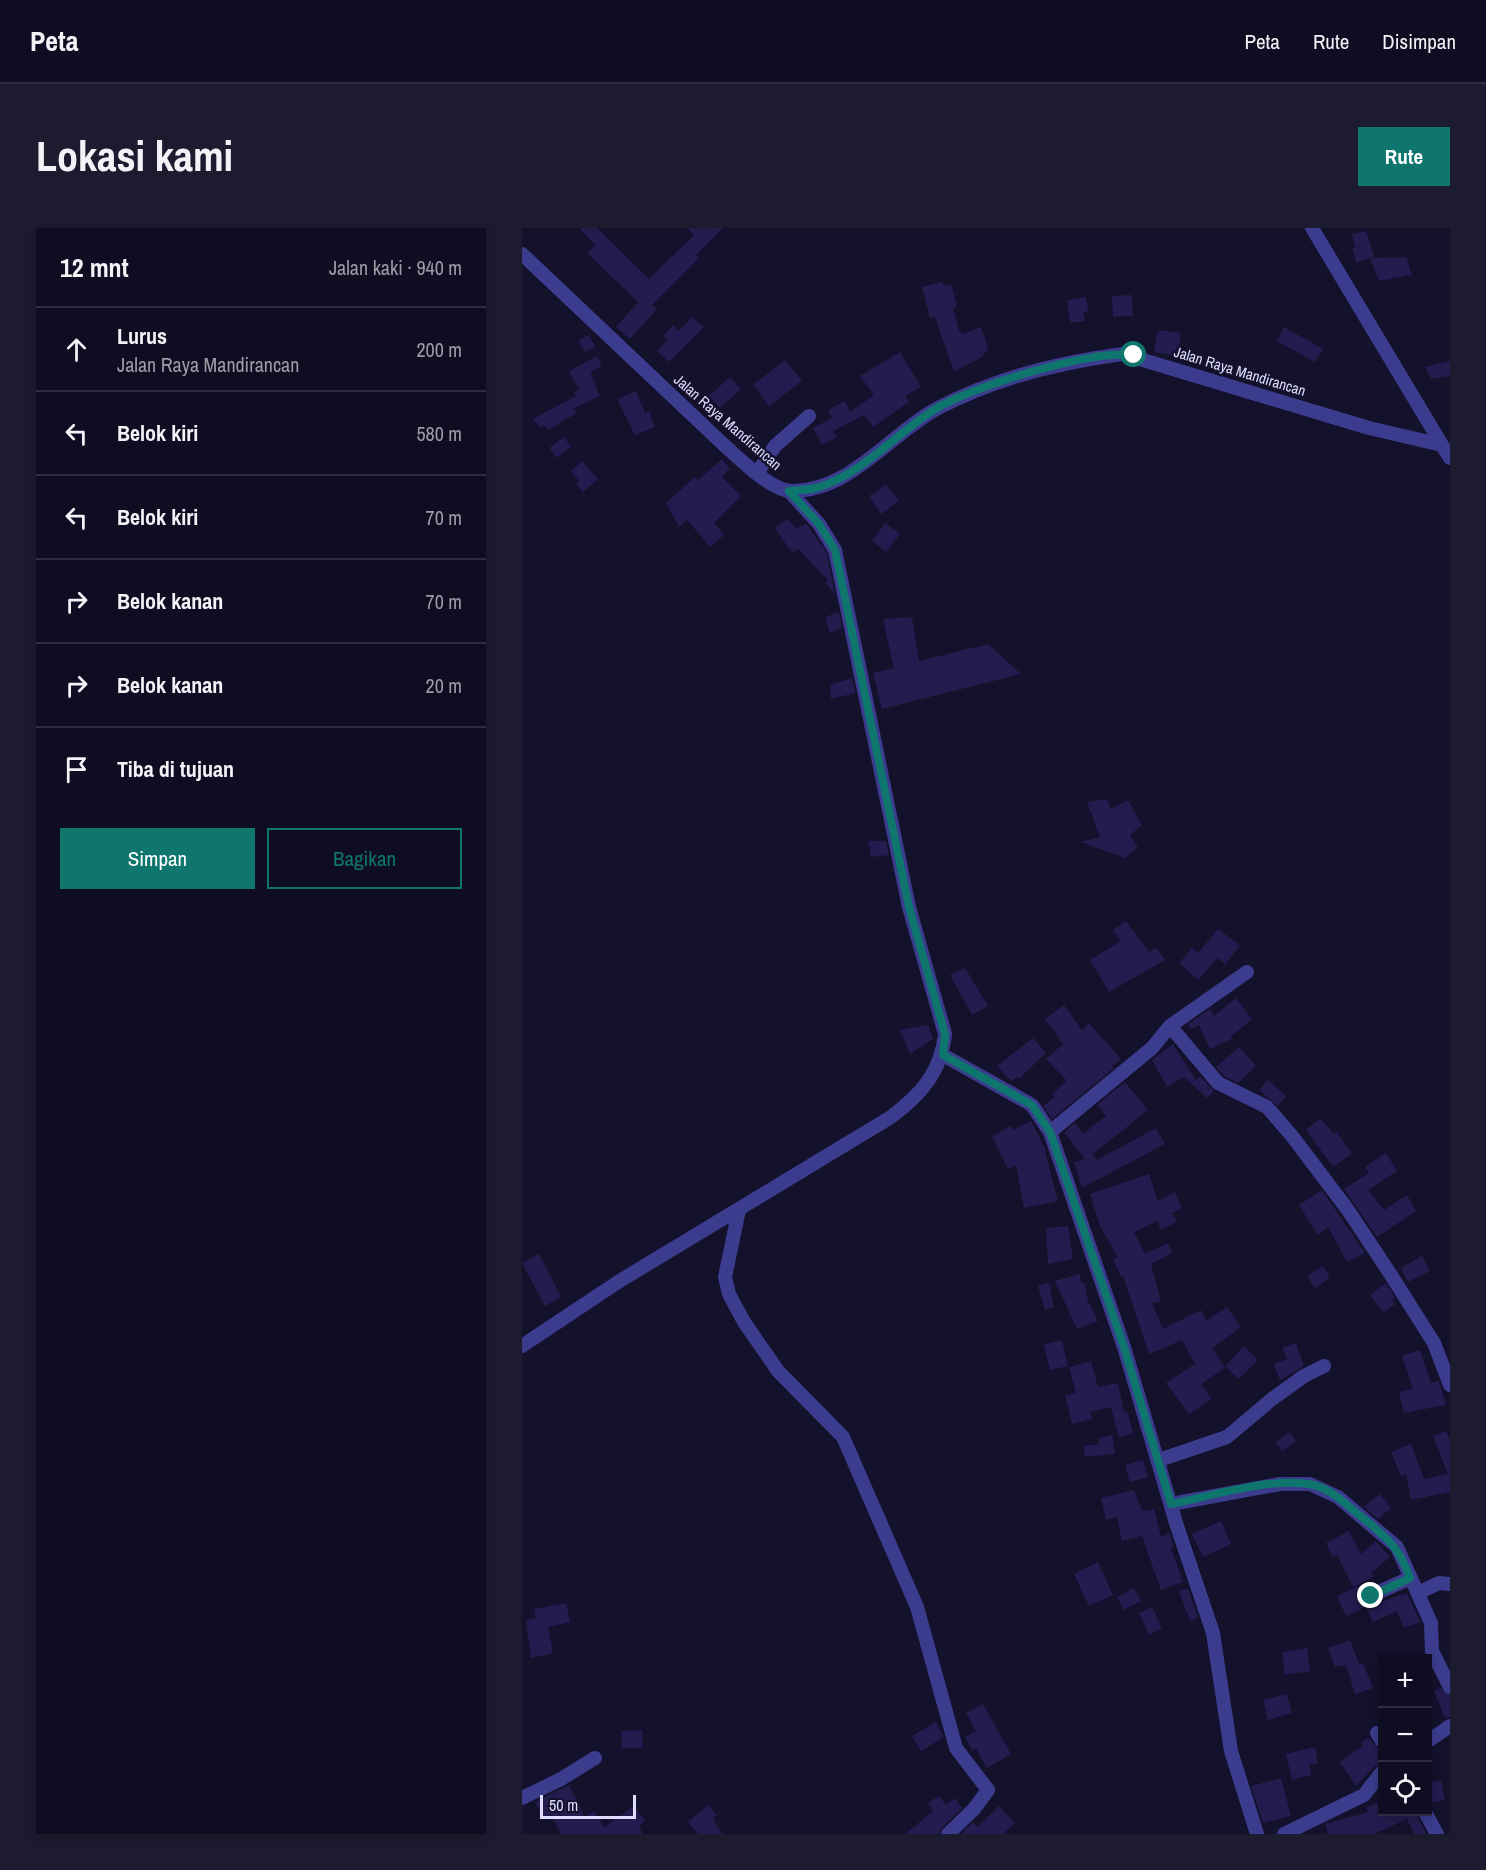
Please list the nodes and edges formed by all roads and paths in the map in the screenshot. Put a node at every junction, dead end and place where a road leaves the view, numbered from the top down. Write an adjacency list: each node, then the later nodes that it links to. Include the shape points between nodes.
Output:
1 (1312, 228): 4 (street)
2 (522, 254): 6 (street, Jalan Raya Mandirancan)
3 (809, 416): 6 (street, via 775,446)
4 (1442, 446): 5 (street); 7 (street, Jalan Raya Mandirancan, via 1123,354 1094,357 985,386 938,408 841,477 816,488)
5 (1450, 458)
6 (757, 473): 7 (street, Jalan Raya Mandirancan)
7 (789, 491): 10 (street, via 819,524 835,550 909,907 945,1034)
8 (1247, 972): 9 (street)
9 (1170, 1026): 11 (street, via 1152,1048); 15 (street, via 1218,1083 1267,1107 1292,1136 1389,1272 1434,1343)
10 (943, 1055): 11 (street, via 1032,1105); 12 (street, via 918,1097)
11 (1050, 1132): 16 (street)
12 (740, 1210): 13 (street, via 618,1282); 29 (street, via 725,1276 729,1294 778,1371 843,1437 917,1608 956,1748 988,1790)
13 (522, 1346)
14 (1324, 1366): 16 (street, via 1272,1399 1227,1437)
15 (1450, 1385)
16 (1159, 1460): 17 (street)
17 (1171, 1504): 18 (street, via 1243,1489 1310,1484 1338,1497 1397,1547); 30 (street, via 1213,1633 1231,1751)
18 (1410, 1578): 20 (street); 21 (street)
19 (1450, 1584): 20 (street, via 1439,1583)
20 (1418, 1593): 22 (street, via 1431,1623 1432,1651)
21 (1371, 1596)
22 (1450, 1687)
23 (1450, 1726): 24 (street)
24 (1432, 1738)
25 (596, 1758): 27 (street)
26 (1378, 1778): 31 (street, via 1364,1795)
27 (522, 1798)
28 (1427, 1816): 32 (street)
29 (948, 1834)
30 (1257, 1834)
31 (1284, 1834)
32 (1437, 1834)

